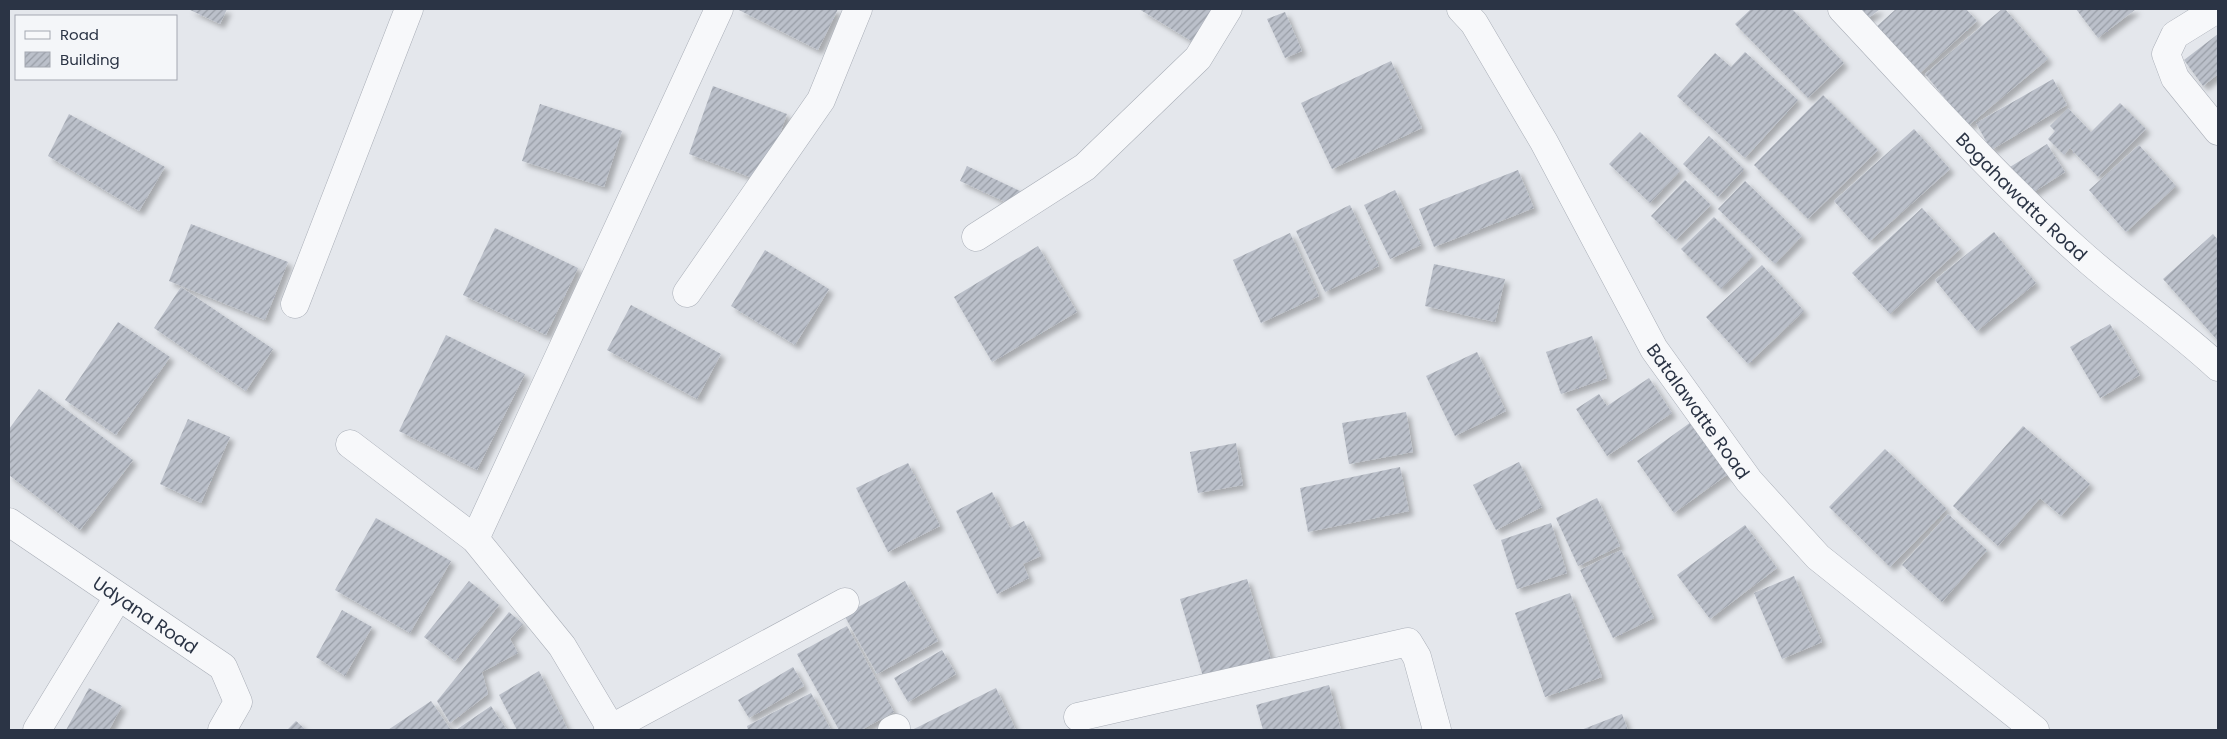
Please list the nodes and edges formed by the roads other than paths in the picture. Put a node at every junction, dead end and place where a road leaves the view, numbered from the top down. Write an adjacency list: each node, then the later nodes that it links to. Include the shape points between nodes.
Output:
1 (409, 9): 11 (street)
2 (719, 9): 15 (street)
3 (858, 9): 10 (street, via 821,100)
4 (1228, 9): 9 (street, via 1198,58 1085,167)
5 (1461, 9): 23 (street, Batalawatte Road, via 1474,24 1544,142 1654,349 1749,481 1818,557)
6 (1842, 9): 12 (street, Bogahawatta Road, via 1996,174 2078,252)
7 (2217, 9): 8 (street, via 2175,34 2166,54 2175,78)
8 (2218, 131)
9 (976, 238)
10 (687, 294)
11 (295, 304)
12 (2218, 367)
13 (350, 444): 15 (street)
14 (9, 522): 16 (street, Udyana Road)
15 (475, 540): 21 (street, via 562,646)
16 (118, 597): 19 (street); 20 (street, Udyana Road, via 223,667 238,702)
17 (845, 602): 21 (street)
18 (1078, 717): 22 (street, via 1408,642 1417,657)
19 (37, 730)
20 (222, 730)
21 (611, 730)
22 (1437, 730)
23 (2035, 730)

